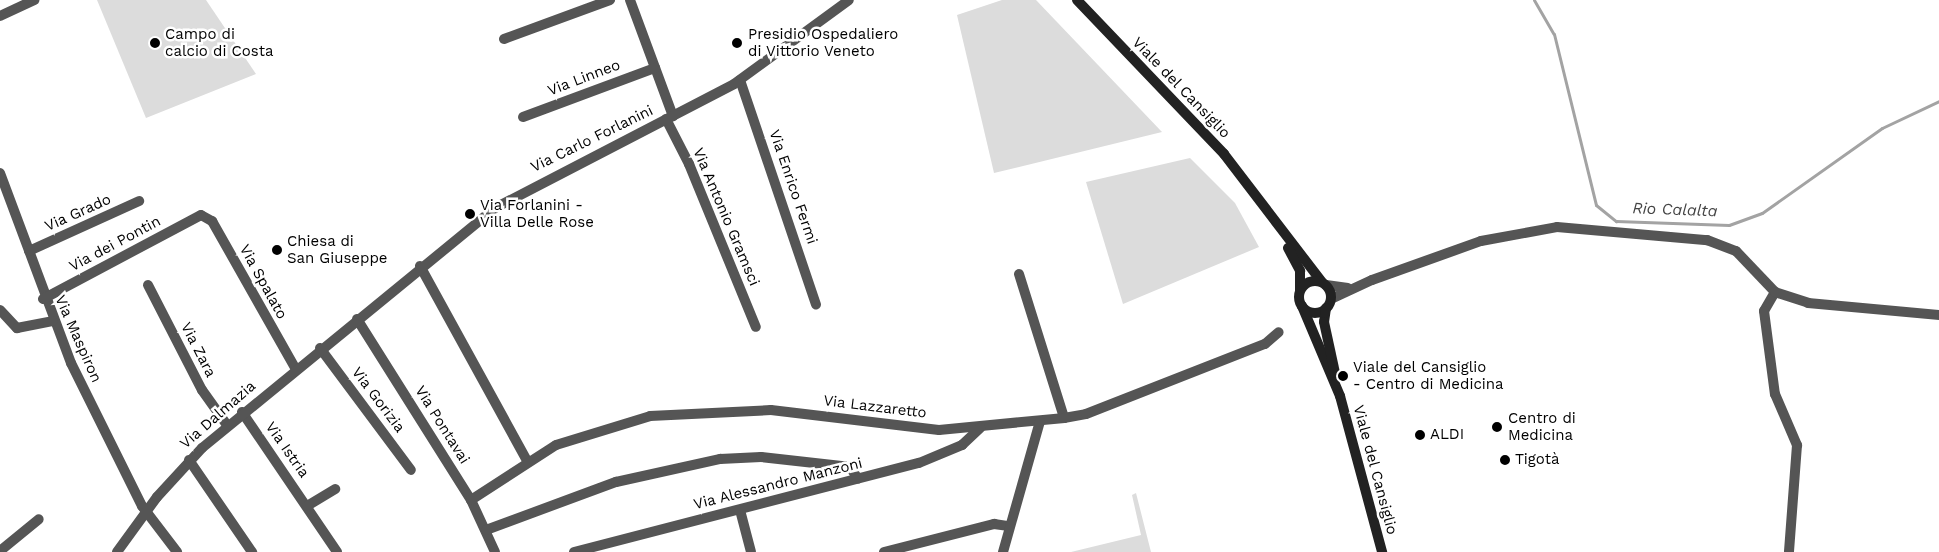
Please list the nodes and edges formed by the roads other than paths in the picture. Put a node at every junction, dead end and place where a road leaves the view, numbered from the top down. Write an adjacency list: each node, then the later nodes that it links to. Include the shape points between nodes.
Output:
1 (35, 0): 6 (street)
2 (610, 0): 7 (street)
3 (630, 0): 8 (street, Via Antonio Gramsci)
4 (849, 0): 9 (street, Via Carlo Forlanini)
5 (1077, 0): 13 (main road, Viale del Cansiglio, via 1224,154)
6 (0, 16)
7 (504, 39)
8 (655, 68): 10 (street, Via Linneo); 11 (street, Via Antonio Gramsci)
9 (740, 80): 11 (street, Via Carlo Forlanini); 25 (street, Via Enrico Fermi)
10 (523, 117)
11 (670, 118): 17 (street, Via Carlo Forlanini, via 514,196); 32 (street, Via Antonio Gramsci)
12 (0, 173): 16 (street, Via Maspiron)
13 (1259, 200): 19 (main road, Viale del Cansiglio); 22 (main road, Viale del Cansiglio, via 1298,267)
14 (140, 201): 16 (street, Via Grado)
15 (200, 215): 24 (street, Via dei Pontin); 35 (street, Via Spalato, via 212,221)
16 (29, 251): 24 (street, Via Maspiron)
17 (420, 266): 30 (street, Via Carlo Forlanini); 43 (street)
18 (1019, 274): 38 (street)
19 (1324, 284): 21 (street); 22 (main road, via 1312,281); 26 (main road)
20 (148, 285): 40 (street, Via Zara, via 202,390)
21 (1352, 288): 23 (street, via 1481,241 1557,227 1707,240 1736,251); 26 (street)
22 (1300, 290): 27 (main road)
23 (1775, 292): 29 (street, via 1808,303); 65 (street, via 1764,311 1775,394 1797,445)
24 (44, 299): 31 (street, Via Maspiron)
25 (816, 304)
26 (1328, 304): 27 (main road, via 1311,312); 36 (main road, Viale del Cansiglio, via 1324,322)
27 (1302, 306): 36 (main road, Viale del Cansiglio)
28 (0, 310): 31 (street, via 17,328)
29 (1939, 315)
30 (357, 319): 34 (street, Via Dalmazia); 47 (street, Via Pontavai)
31 (52, 322): 50 (street, Via Maspiron)
32 (756, 327)
33 (1278, 332): 38 (street, Via Lazzaretto, via 1265,344)
34 (320, 348): 35 (street, Via Dalmazia); 44 (street, Via Gorizia)
35 (295, 368): 37 (street, Via Dalmazia)
36 (1340, 396): 64 (main road, Viale del Cansiglio)
37 (242, 412): 40 (street, Via Dalmazia); 48 (street, Via Istria)
38 (1064, 418): 39 (street, Via Lazzaretto)
39 (1040, 421): 41 (street, Via Lazzaretto); 52 (street)
40 (227, 425): 42 (street, Via Dalmazia)
41 (980, 428): 43 (street, Via Lazzaretto, via 921,429 771,410 693,412 606,426); 45 (street, Via Alessandro Manzoni, via 967,442 936,457)
42 (189, 460): 50 (street, Via Dalmazia); 57 (street)
43 (527, 461): 47 (street, Via Lazzaretto)
44 (411, 470)
45 (858, 480): 49 (street, Via Alessandro Manzoni); 53 (street, via 850,467 761,457 720,459 616,482)
46 (335, 489): 48 (street)
47 (471, 500): 53 (street, Via Pontavai)
48 (307, 506): 58 (street, Via Istria)
49 (740, 510): 60 (street, Via Alessandro Manzoni); 61 (street)
50 (146, 511): 55 (street, Via Dalmazia); 56 (street, Via Maspiron)
51 (39, 519): 54 (street)
52 (1009, 526): 62 (street, via 994,524); 63 (street)
53 (486, 530): 59 (street, Via Pontavai)
54 (0, 551)
55 (117, 552)
56 (177, 552)
57 (252, 552)
58 (337, 552)
59 (495, 552)
60 (574, 552)
61 (751, 552)
62 (884, 552)
63 (1003, 552)
64 (1382, 552)
65 (1789, 552)

